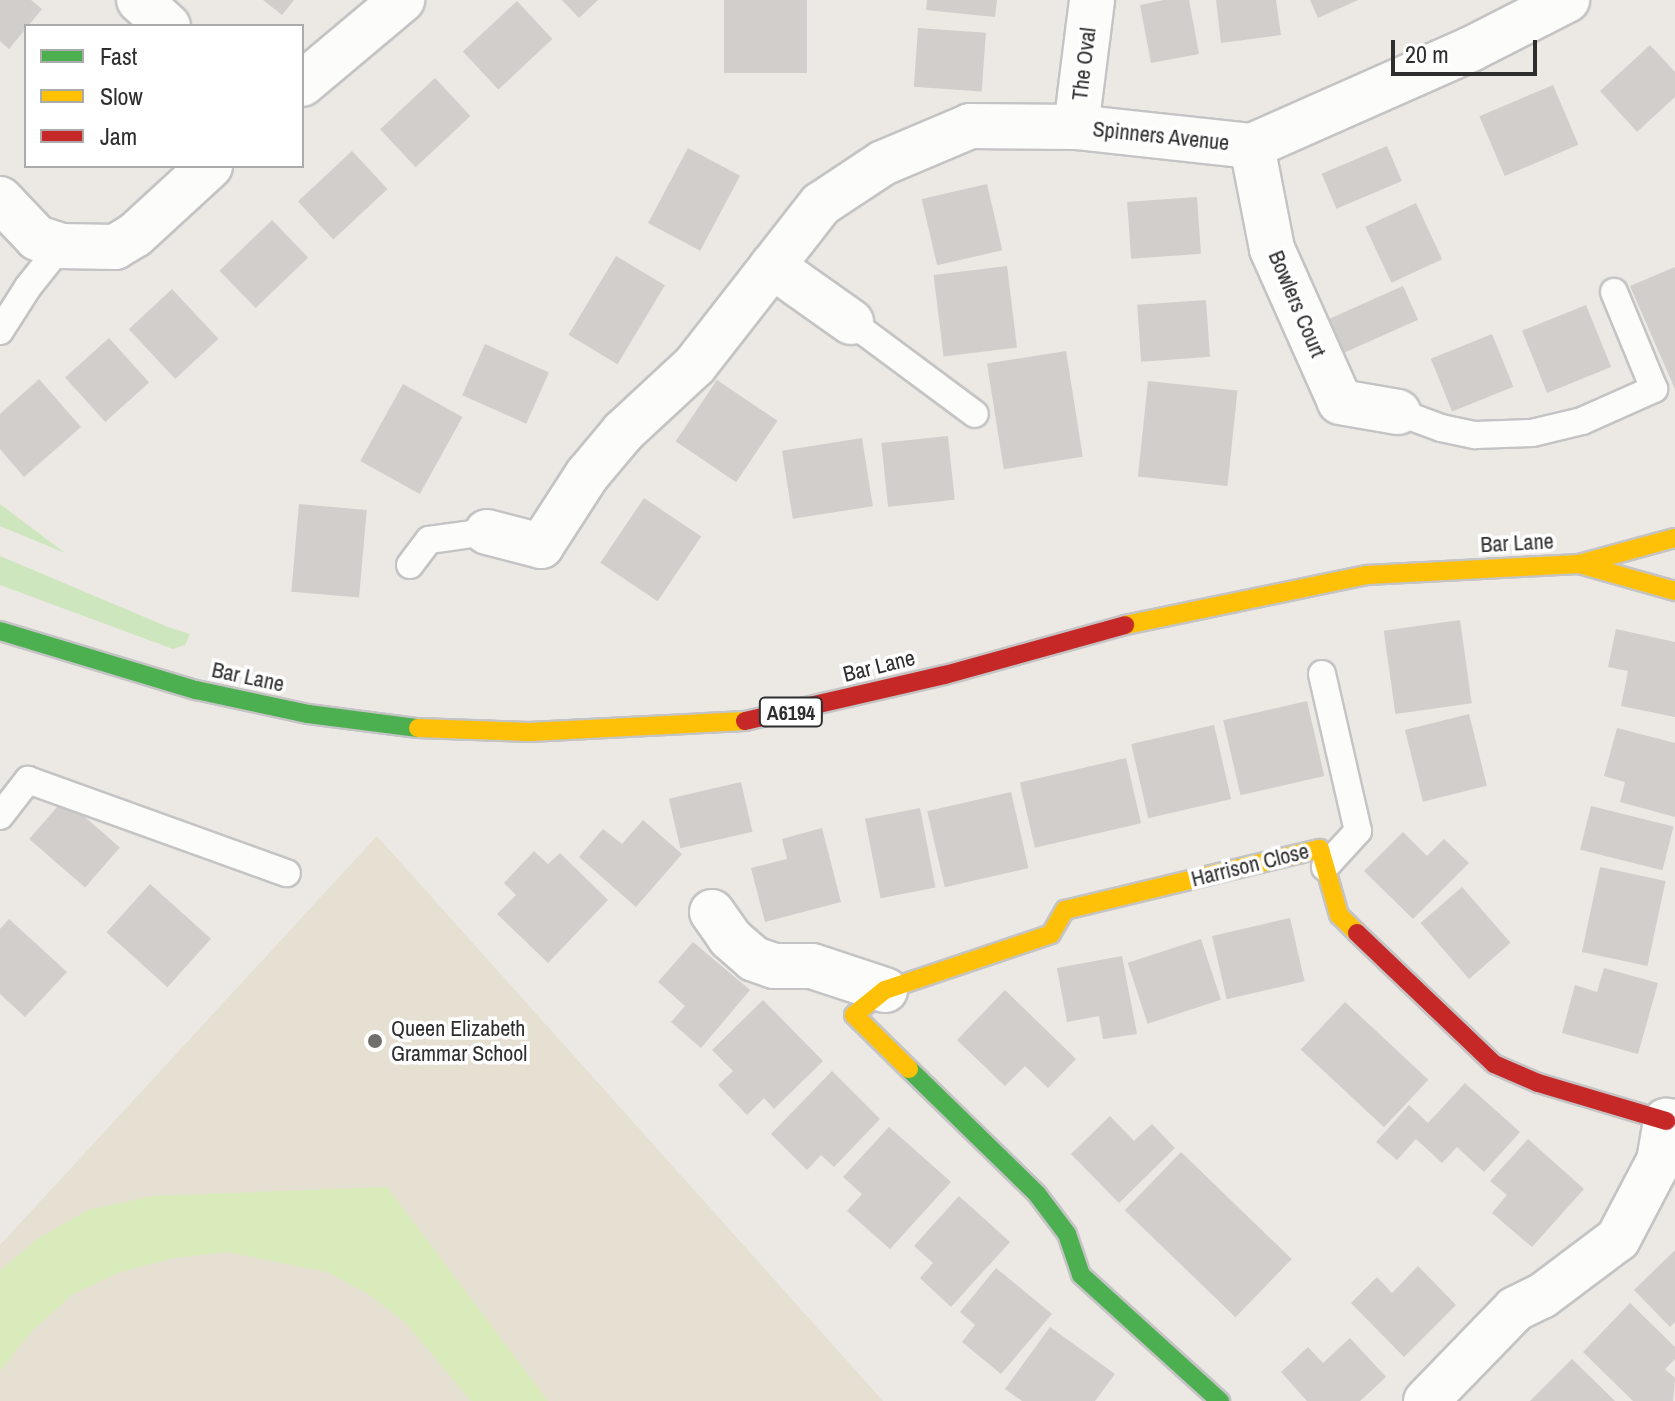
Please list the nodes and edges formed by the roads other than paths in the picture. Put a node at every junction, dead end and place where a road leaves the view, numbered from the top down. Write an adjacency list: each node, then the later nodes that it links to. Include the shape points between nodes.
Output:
1 (139, 0): 5 (street)
2 (402, 0): 6 (street)
3 (1092, 0): 7 (street, The Oval)
4 (1567, 0): 8 (street, Spinners Avenue, via 1471,49)
5 (166, 24)
6 (304, 82)
7 (1076, 127): 8 (street, Spinners Avenue); 12 (street, Spinners Avenue, via 970,126 883,163 821,204)
8 (1252, 146): 16 (street, Bowlers Court, via 1272,249 1340,402)
9 (208, 168): 11 (street, via 135,235 115,247)
10 (0, 199): 11 (street, via 37,238)
11 (80, 248): 15 (lane, via 28,287)
12 (772, 266): 14 (street); 18 (street, Spinners Avenue, via 695,365 623,432 587,475 541,546)
13 (1614, 292): 16 (lane, via 1654,389 1582,421 1532,433 1475,435)
14 (851, 322): 17 (lane)
15 (0, 331)
16 (1398, 412)
17 (975, 414)
18 (487, 532): 21 (lane, via 429,540)
19 (1675, 538): 20 (main road, Bar Lane / A6194)
20 (1579, 564): 22 (main road, Bar Lane / A6194); 23 (main road, Bar Lane / A6194, via 1367,575 1141,621 750,721 545,731 426,729 308,714 196,690)
21 (410, 565)
22 (1675, 591)
23 (0, 631)
24 (1322, 674): 26 (lane, via 1358,831)
25 (0, 816): 27 (lane, via 28,780)
26 (1325, 867): 29 (main road, Harrison Close, via 1320,849 1065,910 1051,934); 30 (main road, Harrison Close, via 1339,915 1494,1064 1538,1083)
27 (287, 873)
28 (712, 912): 29 (street, via 754,959 774,966 812,966)
29 (885, 990): 31 (main road, Harrison Close, via 854,1015 1037,1194 1067,1234 1081,1275)
30 (1670, 1122): 32 (street, via 1659,1161 1618,1239 1542,1296 1515,1309)
31 (1220, 1401)
32 (1426, 1401)

